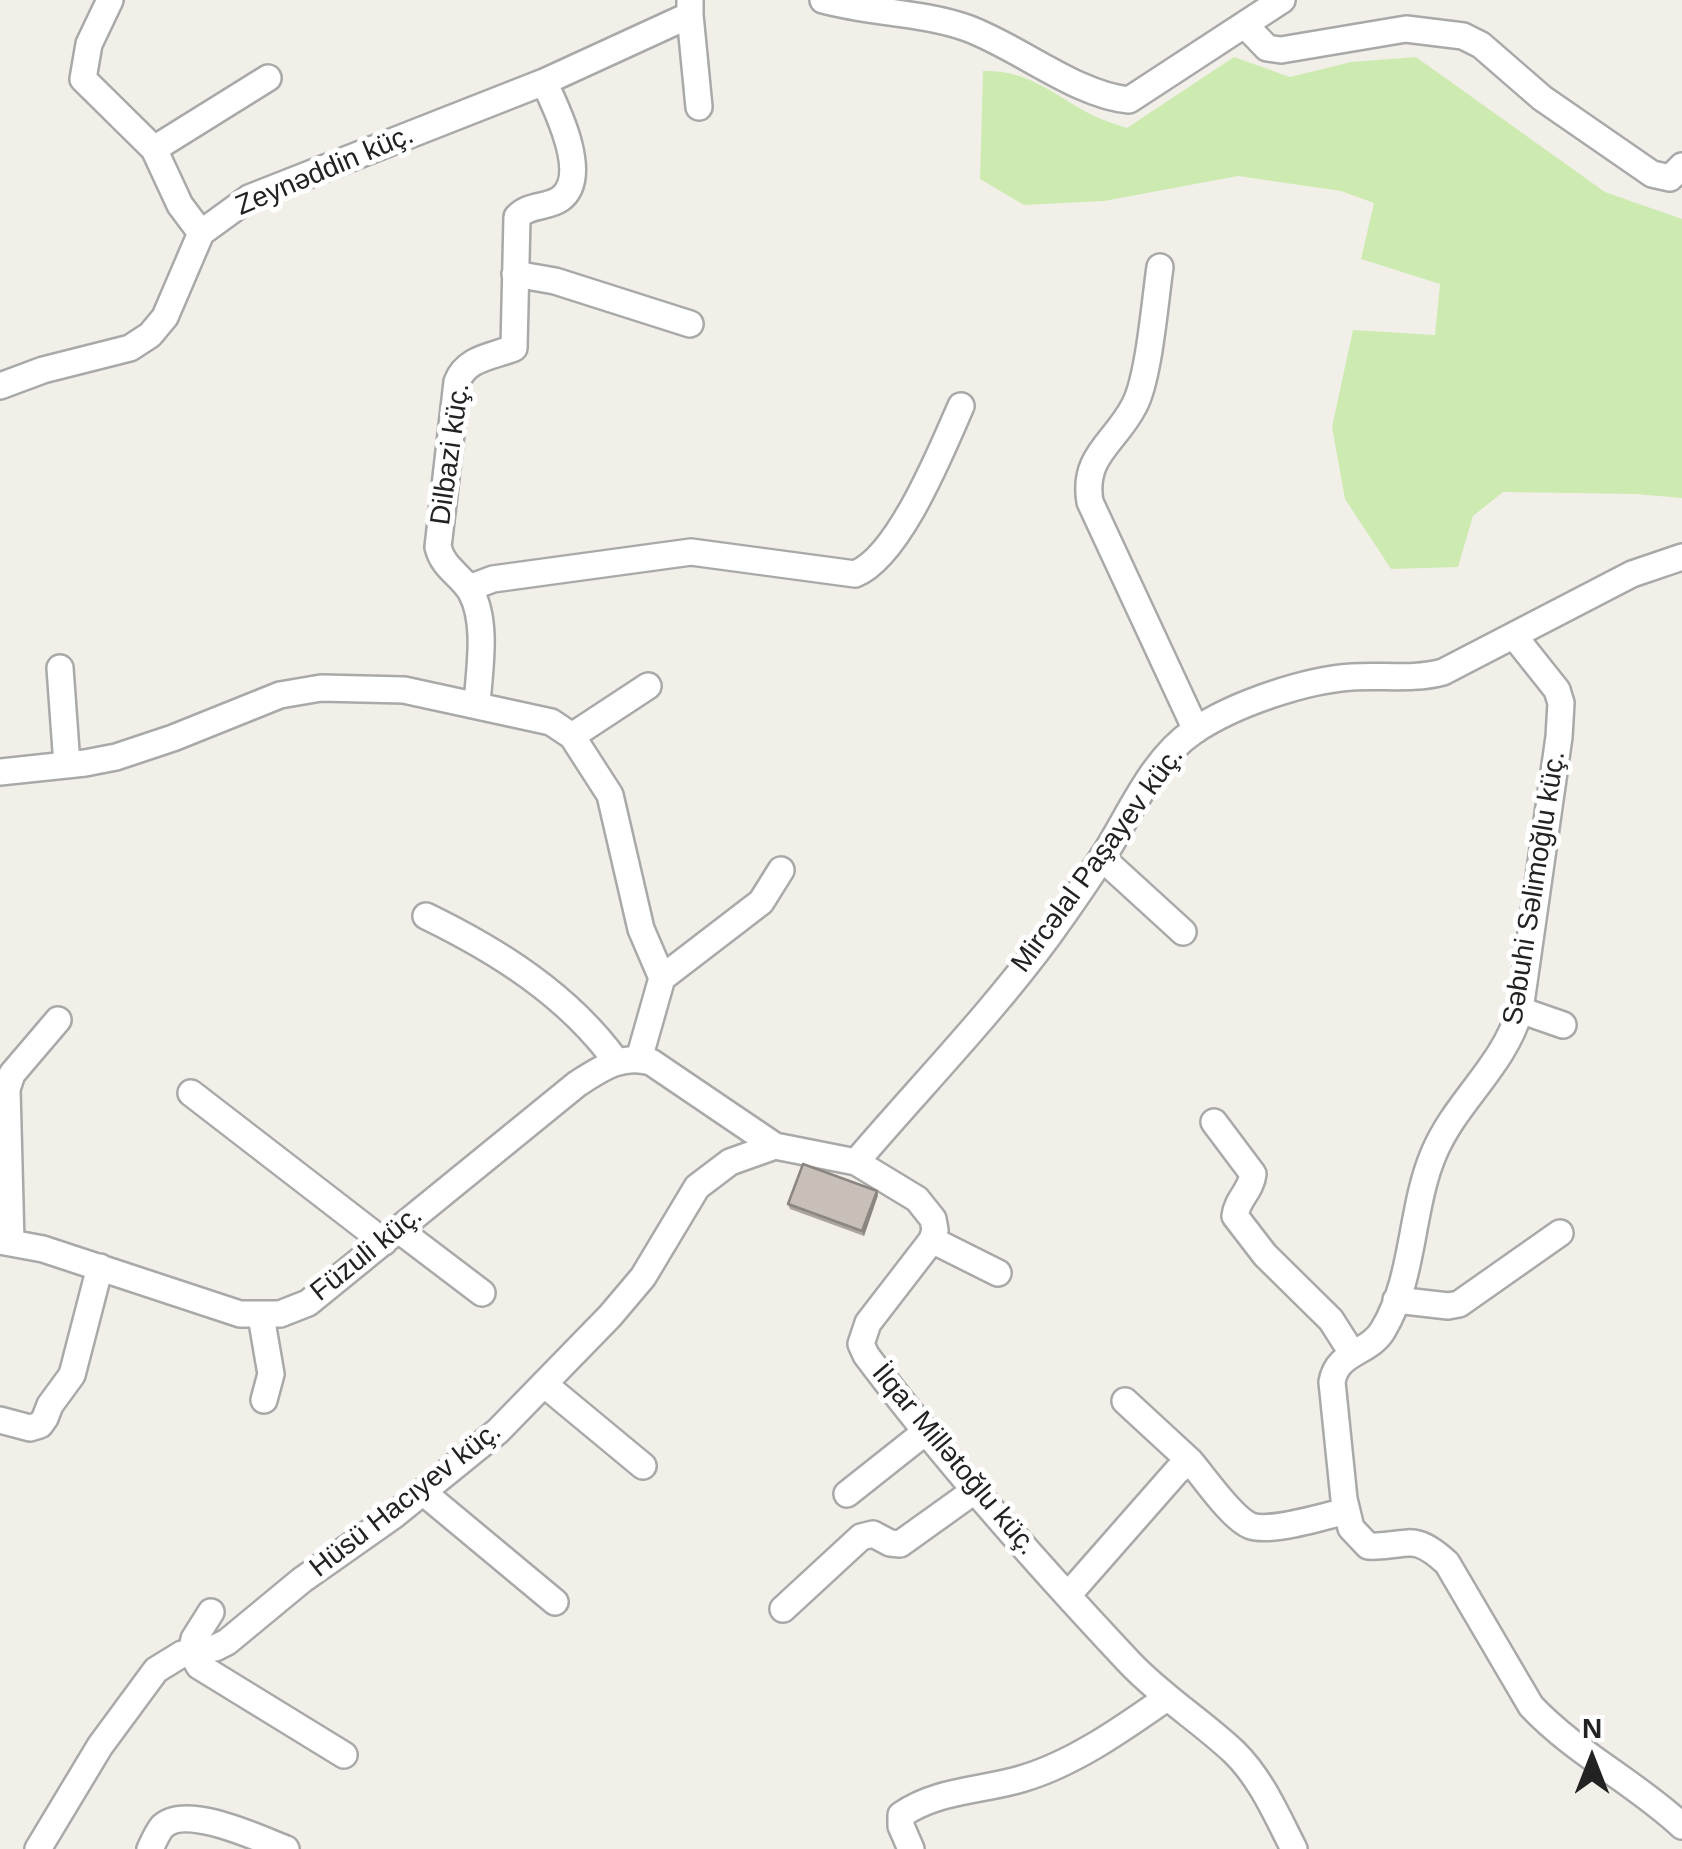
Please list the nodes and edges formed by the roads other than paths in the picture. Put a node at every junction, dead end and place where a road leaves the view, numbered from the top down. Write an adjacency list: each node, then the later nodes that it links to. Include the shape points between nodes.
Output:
1 (110, 0): 9 (street, via 88,44 83,79)
2 (823, 0): 5 (street, via 966,28 1110,99 1128,100)
3 (1282, 0): 5 (street)
4 (690, 8): 7 (street, Zeynəddin küç.); 8 (street)
5 (1245, 25): 10 (street, via 1267,48 1281,50 1406,29 1463,36 1652,174 1670,178)
6 (268, 78): 9 (street)
7 (544, 82): 11 (street, Zeynəddin küç., via 249,198); 13 (street, Dilbazi küç., via 570,146 572,174 559,200 517,216)
8 (699, 107)
9 (154, 149): 11 (street)
10 (1682, 166)
11 (201, 233): 15 (street, via 165,317 150,336 130,348)
12 (1160, 267): 23 (street, via 1136,404 1091,465 1087,483)
13 (515, 274): 14 (street, via 555,280); 18 (street, Dilbazi küç., via 514,348 469,364 457,382 438,547 441,560)
14 (690, 324)
15 (0, 386)
16 (961, 406): 18 (street, via 913,510 868,569 855,574 692,552 493,578)
17 (1682, 557): 19 (street, Mircəlal Paşayev küç., via 1632,574)
18 (469, 588): 22 (street, Dilbazi küç., via 479,626)
19 (1514, 636): 23 (street, Mircəlal Paşayev küç., via 1443,672 1318,682); 32 (street, Səbuhi Səlimoğlu küç., via 1558,690 1561,703)
20 (60, 668): 25 (street)
21 (648, 686): 24 (street)
22 (477, 705): 24 (street, via 551,722); 25 (street, via 368,686 280,694 174,738)
23 (1196, 730): 27 (street, Mircəlal Paşayev küç., via 1168,755)
24 (572, 736): 31 (street, via 610,795 641,929)
25 (67, 765): 26 (street)
26 (0, 772)
27 (1102, 858): 30 (street); 39 (street, Mircəlal Paşayev küç., via 1046,940)
28 (781, 870): 31 (street, via 760,902)
29 (426, 916): 35 (street, via 524,972)
30 (1182, 932)
31 (662, 978): 35 (street)
32 (1520, 1010): 34 (street); 47 (street, Səbuhi Səlimoğlu küç., via 1501,1055 1434,1151)
33 (58, 1020): 43 (street, via 7,1089)
34 (1563, 1025)
35 (627, 1060): 38 (street, via 660,1066); 41 (street, Füzuli küç., via 578,1084)
36 (191, 1093): 41 (street)
37 (1214, 1122): 49 (street, via 1253,1174 1235,1216 1332,1320)
38 (775, 1146): 39 (street); 50 (street, Hüsü Hacıyev küç., via 730,1162 697,1186 643,1276)
39 (856, 1162): 42 (street, via 928,1209)
40 (1560, 1233): 47 (street, via 1459,1304)
41 (391, 1236): 46 (street); 48 (street, Füzuli küç., via 308,1303)
42 (932, 1240): 45 (street); 54 (street, İlqar Millətoğlu küç., via 868,1323 861,1344)
43 (6, 1241): 44 (street, Füzuli küç.)
44 (100, 1268): 48 (street, Füzuli küç.); 53 (street, via 72,1375 45,1418 30,1428)
45 (998, 1272)
46 (482, 1293)
47 (1396, 1300): 49 (street, Səbuhi Səlimoğlu küç., via 1374,1341)
48 (260, 1316): 51 (street, via 271,1374)
49 (1352, 1353): 60 (street, Səbuhi Səlimoğlu küç., via 1339,1362 1332,1382)
50 (544, 1384): 56 (street); 58 (street, Hüsü Hacıyev küç.)
51 (264, 1400)
52 (1125, 1401): 55 (street)
53 (0, 1420)
54 (924, 1433): 57 (street, İlqar Millətoğlu küç.); 59 (street)
55 (1190, 1461): 60 (street, via 1252,1527); 61 (street)
56 (643, 1466)
57 (974, 1491): 61 (street, İlqar Millətoğlu küç.); 63 (street, via 900,1544 873,1534 860,1538)
58 (424, 1492): 62 (street); 65 (street, Hüsü Hacıyev küç., via 227,1642)
59 (847, 1494)
60 (1347, 1511): 68 (street, via 1350,1528 1368,1546 1412,1541 1446,1563 1549,1725)
61 (1069, 1594): 66 (street, İlqar Millətoğlu küç.)
62 (555, 1602)
63 (783, 1609)
64 (211, 1612): 65 (street)
65 (191, 1652): 67 (street, via 208,1674); 69 (street, Hüsü Hacıyev küç., via 156,1670)
66 (1165, 1699): 72 (street, via 1044,1770 917,1804 901,1815); 73 (street, İlqar Millətoğlu küç., via 1246,1765)
67 (344, 1756)
68 (1682, 1826)
69 (38, 1849)
70 (150, 1849): 71 (street, via 162,1826 176,1820 224,1826)
71 (286, 1849)
72 (911, 1849)
73 (1294, 1849)

